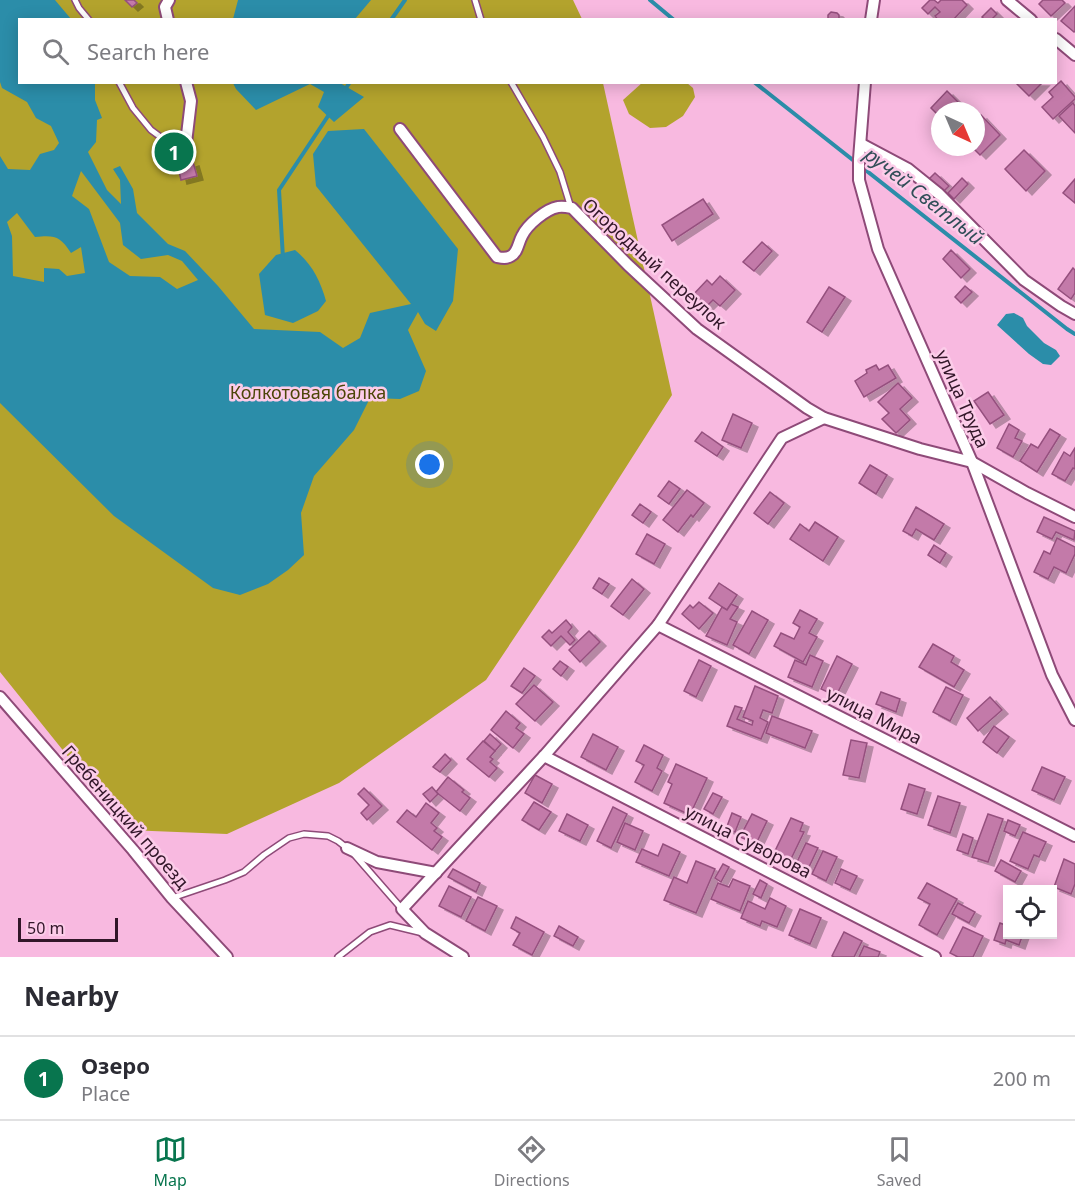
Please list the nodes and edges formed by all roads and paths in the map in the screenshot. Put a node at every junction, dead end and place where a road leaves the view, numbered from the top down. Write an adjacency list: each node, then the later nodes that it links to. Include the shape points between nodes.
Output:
1 (75, 0): 6 (lane)
2 (169, 0): 7 (street, via 165,8)
3 (475, 0): 8 (lane)
4 (874, 0): 9 (street)
5 (1007, 0): 10 (street)
6 (87, 18)
7 (168, 18)
8 (480, 18)
9 (872, 18)
10 (1029, 18)
11 (1057, 40): 12 (street)
12 (1075, 55)
13 (120, 84): 18 (lane, via 151,130 170,144)
14 (187, 84): 18 (street, via 191,101)
15 (512, 84): 20 (lane, via 560,172)
16 (865, 84): 19 (street, улица Труда)
17 (400, 129): 20 (street, Огородный переулок, via 498,257 512,256 530,224 545,212 555,207)
18 (186, 143)
19 (861, 144): 21 (street, via 908,169 939,194 1024,280); 23 (street, улица Труда, via 859,176 878,249)
20 (572, 208): 22 (street, Огородный переулок, via 697,329)
21 (1075, 314)
22 (824, 418): 23 (street, Огородный переулок); 25 (street, via 782,438)
23 (972, 462): 24 (street, Огородный переулок); 27 (street, улица Труда, via 1052,675)
24 (1075, 517)
25 (658, 625): 28 (street); 29 (street, улица Мира)
26 (0, 698): 32 (street, Гребеницкий проезд)
27 (1075, 720)
28 (544, 756): 31 (street); 38 (street, улица Суворова)
29 (1075, 836)
30 (347, 848): 31 (street, via 377,862); 32 (lane, via 328,836 304,834 289,838 244,872); 33 (lane)
31 (436, 873): 33 (street)
32 (172, 898): 35 (street, Гребеницкий проезд)
33 (402, 909): 34 (street)
34 (425, 933): 36 (lane, via 390,925 370,932); 37 (street)
35 (227, 957)
36 (338, 957)
37 (463, 957)
38 (935, 957)

